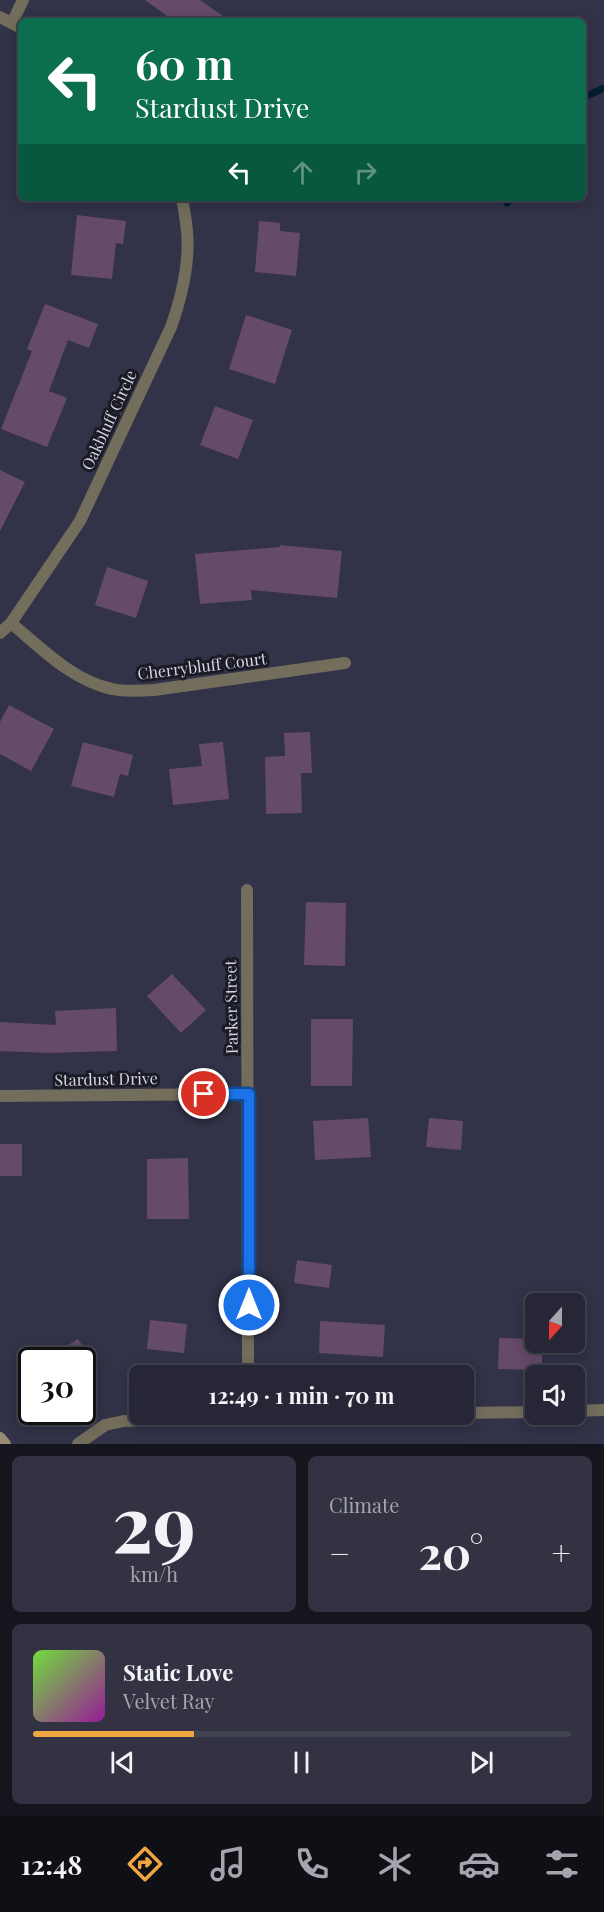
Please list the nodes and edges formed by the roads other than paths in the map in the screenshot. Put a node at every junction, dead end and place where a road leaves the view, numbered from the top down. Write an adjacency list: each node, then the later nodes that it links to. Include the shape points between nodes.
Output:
1 (23, 0): 3 (street)
2 (0, 16): 3 (street)
3 (16, 25)
4 (182, 201): 5 (street, Oakbluff Circle, via 187,267 171,327 80,521)
5 (11, 623): 6 (street, Oakbluff Circle); 7 (street, Cherrybluff Court, via 72,672 112,690 154,690)
6 (0, 633)
7 (345, 663)
8 (247, 890): 9 (street, Parker Street)
9 (249, 1094): 10 (street, Stardust Drive); 11 (street, Parker Street)
10 (0, 1096)
11 (248, 1365)
12 (604, 1410): 13 (street)
13 (585, 1411)
14 (525, 1412): 15 (street)
15 (474, 1413)
16 (129, 1420): 19 (street, via 105,1425)
17 (0, 1438): 18 (street)
18 (5, 1444)
19 (78, 1444)

